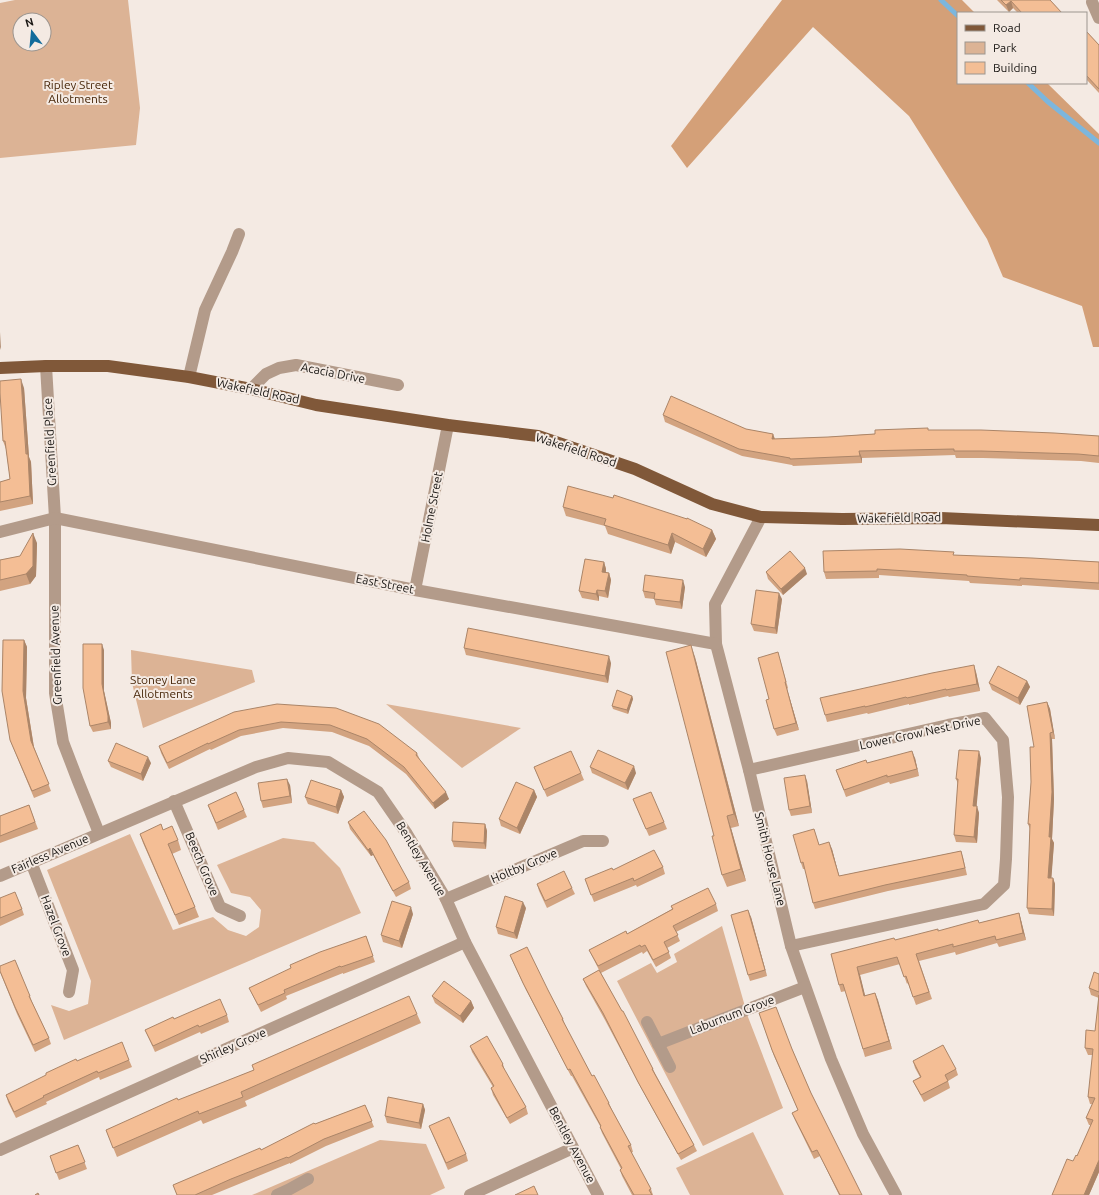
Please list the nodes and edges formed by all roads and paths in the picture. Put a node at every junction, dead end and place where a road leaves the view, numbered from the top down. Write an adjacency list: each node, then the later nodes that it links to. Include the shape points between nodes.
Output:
1 (1091, 1): 2 (street)
2 (1099, 18)
3 (239, 234): 6 (street, via 204,310)
4 (46, 366): 5 (main road, Wakefield Road); 6 (main road, Wakefield Road, via 108,366); 11 (street, Greenfield Place)
5 (0, 368)
6 (189, 377): 8 (main road, Wakefield Road)
7 (398, 385): 8 (street, Acacia Drive, via 296,365 279,368 266,374)
8 (251, 389): 9 (main road, Wakefield Road, via 316,405)
9 (448, 425): 10 (main road, Wakefield Road, via 538,436 635,469 712,504); 14 (street, Holme Street)
10 (761, 516): 12 (main road, Wakefield Road, via 842,519 941,518); 15 (street, Smith House Lane, via 715,604)
11 (55, 518): 13 (street); 14 (street, East Street); 18 (street, Greenfield Avenue, via 55,693 63,742)
12 (1099, 525)
13 (0, 532)
14 (415, 590): 15 (street, East Street)
15 (716, 644): 16 (street, Smith House Lane)
16 (749, 770): 25 (street, Smith House Lane); 25 (street, Lower Crow Nest Drive, via 985,718 1003,740 1008,797 1004,885 984,904)
17 (174, 801): 18 (street, Bentley Avenue); 22 (street, Bentley Avenue, via 256,767 288,758 328,762 378,792 407,834); 23 (street, Beech Grove, via 220,907)
18 (99, 832): 20 (street, Fairless Avenue)
19 (604, 841): 22 (street, Holtby Grove, via 583,841)
20 (31, 862): 21 (street, Fairless Avenue); 27 (street, Hazel Grove, via 73,970)
21 (0, 876)
22 (446, 900): 24 (street, Bentley Avenue)
23 (240, 916)
24 (465, 942): 31 (street, Bentley Avenue); 32 (street, Shirley Grove)
25 (791, 946): 26 (street, Smith House Lane)
26 (805, 986): 29 (street, Laburnum Grove); 37 (street, Smith House Lane, via 851,1107)
27 (69, 992)
28 (647, 1022): 29 (street)
29 (658, 1044): 30 (street)
30 (670, 1067)
31 (573, 1148): 35 (street); 36 (street, Bentley Avenue)
32 (0, 1150)
33 (308, 1178): 34 (street)
34 (285, 1194)
35 (470, 1195)
36 (598, 1195)
37 (896, 1195)

